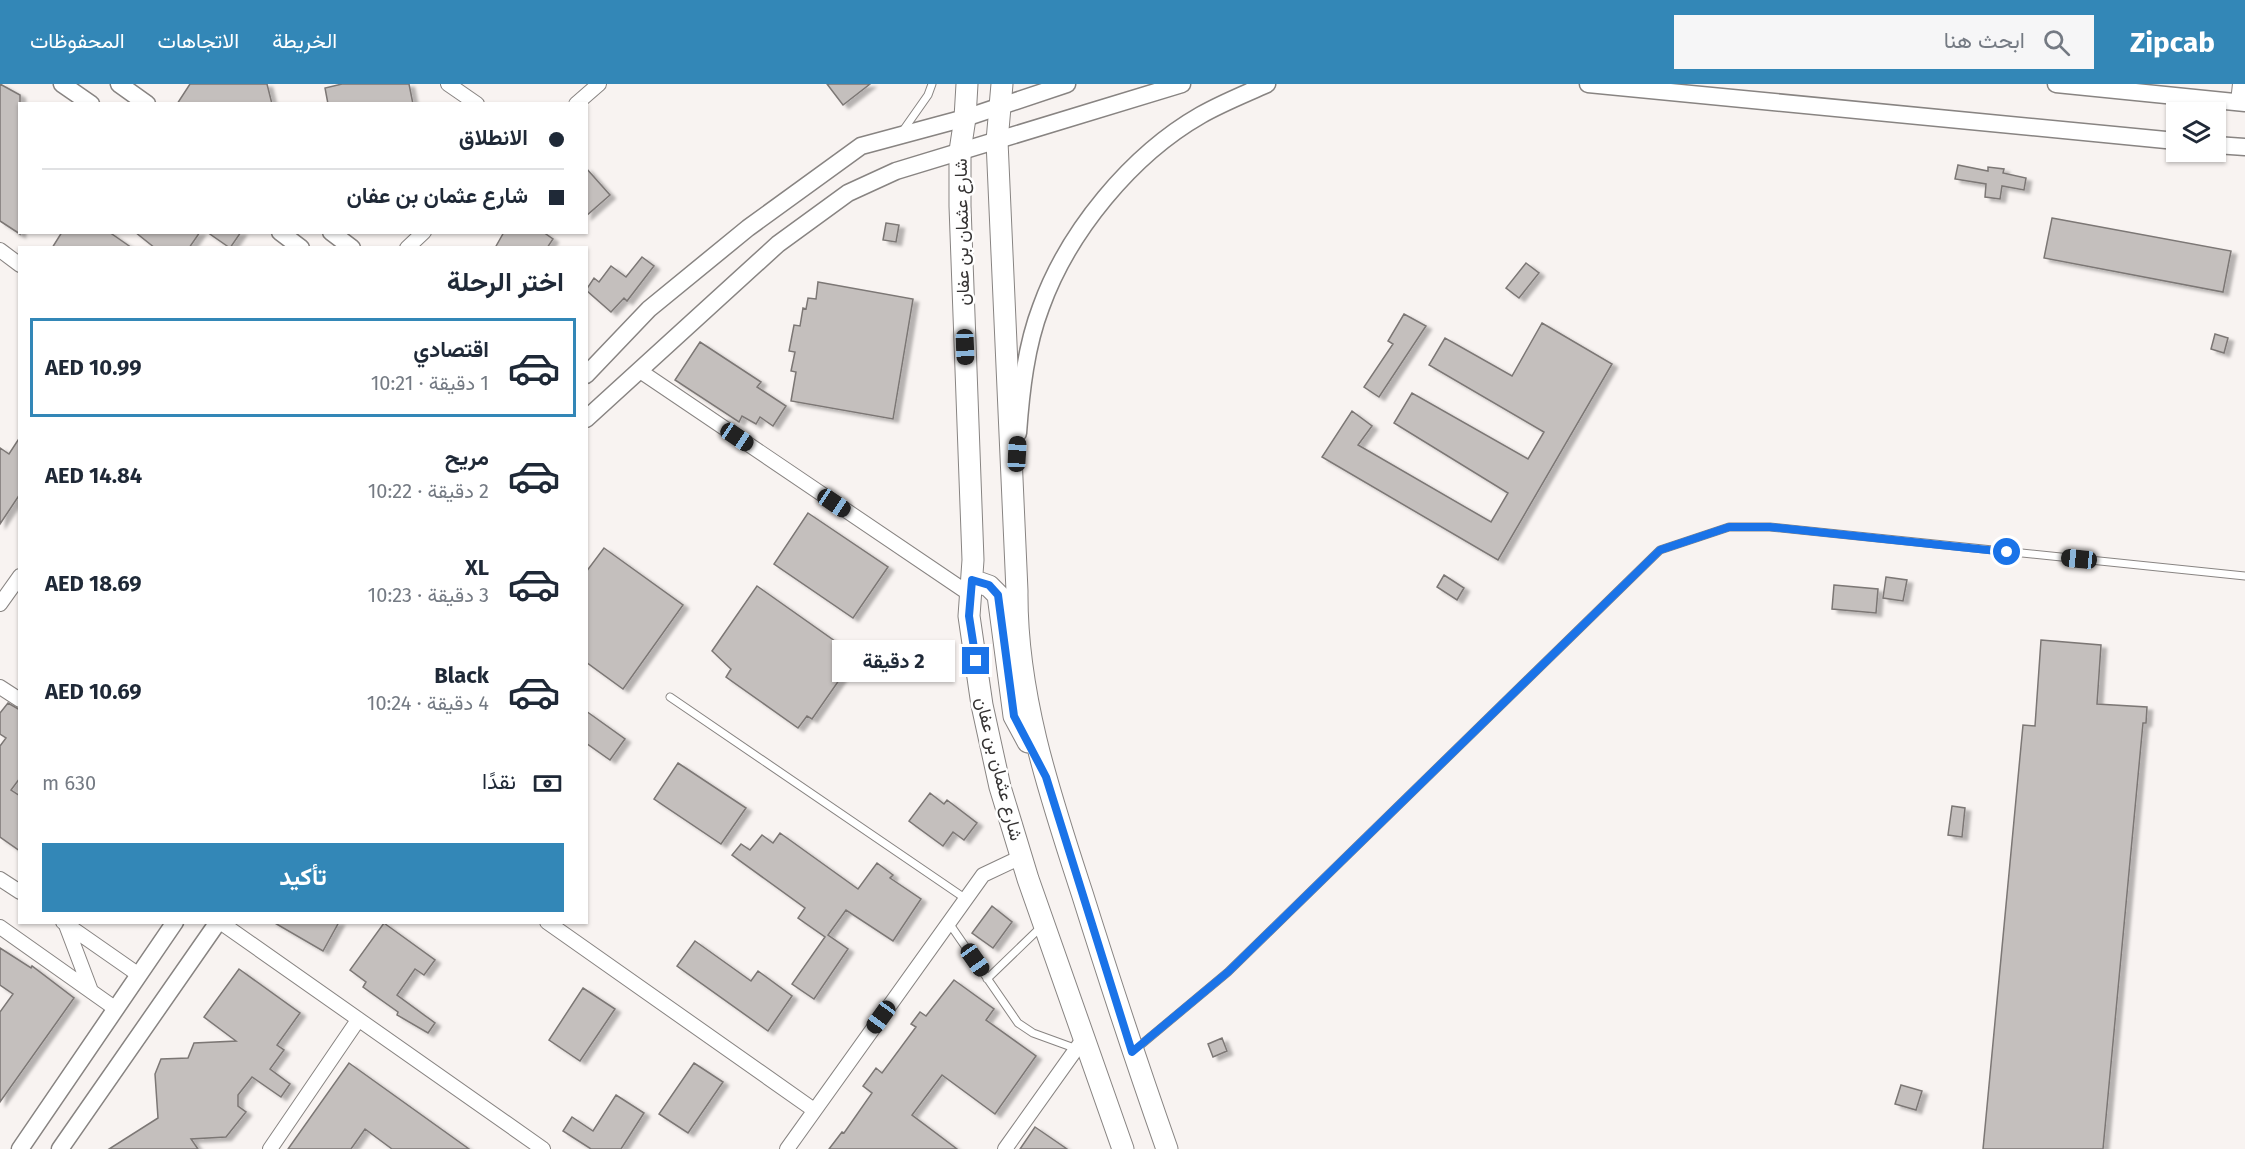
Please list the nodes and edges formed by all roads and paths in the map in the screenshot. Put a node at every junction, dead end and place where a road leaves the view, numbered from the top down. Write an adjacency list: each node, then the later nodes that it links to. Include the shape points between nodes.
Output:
1 (62, 84): 15 (street)
2 (119, 84): 16 (street)
3 (448, 84): 17 (street)
4 (599, 84): 18 (street)
5 (932, 84): 22 (lane)
6 (967, 84): 21 (main road, شارع عثمان بن عفان)
7 (1002, 84): 20 (main road, شارع عثمان بن عفان)
8 (1067, 84): 20 (street)
9 (1182, 84): 24 (street)
10 (1267, 84): 39 (street, via 1200,115 1148,154 1105,195 1064,258 1040,308 1021,391)
11 (1588, 84): 23 (street)
12 (2066, 84): 14 (street)
13 (2240, 84): 19 (street)
14 (2177, 90): 19 (street)
15 (88, 102)
16 (144, 102)
17 (474, 102)
18 (578, 102)
19 (2242, 102)
20 (1000, 105): 21 (street); 24 (main road, شارع عثمان بن عفان)
21 (965, 118): 22 (street); 27 (main road, شارع عثمان بن عفان)
22 (898, 136): 37 (street, via 861,146 748,228 649,309)
23 (2166, 140)
24 (997, 141): 27 (street); 39 (main road, شارع عثمان بن عفان)
25 (2226, 145): 26 (street)
26 (2245, 147)
27 (960, 151): 36 (street, via 896,171 848,193 778,244); 42 (main road, شارع عثمان بن عفان)
28 (283, 234): 31 (street)
29 (334, 234): 32 (street)
30 (422, 234): 33 (street)
31 (299, 246)
32 (349, 246)
33 (409, 246)
34 (0, 250): 35 (street)
35 (18, 264)
36 (640, 371): 38 (street); 42 (street)
37 (588, 373)
38 (588, 417)
39 (1013, 517): 47 (main road, شارع عثمان بن عفان, via 1017,632 1030,720)
40 (2245, 576): 66 (lane, via 1770,527 1729,527 1660,550 1228,972)
41 (18, 579): 43 (street)
42 (971, 588): 47 (main road, via 989,585 998,595 1014,716); 48 (main road, شارع عثمان بن عفان, via 969,616 982,705)
43 (0, 604)
44 (0, 687): 46 (street)
45 (670, 697): 51 (lane)
46 (18, 699)
47 (1046, 777): 66 (main road, شارع عثمان بن عفان)
48 (1021, 857): 51 (street, via 983,875); 58 (main road, شارع عثمان بن عفان)
49 (0, 879): 50 (street)
50 (18, 891)
51 (966, 899): 52 (street)
52 (949, 923): 61 (lane); 67 (street)
53 (65, 924): 60 (street); 62 (street)
54 (175, 924): 60 (street)
55 (218, 924): 69 (street)
56 (222, 924): 64 (street)
57 (550, 924): 67 (street)
58 (1044, 924): 61 (lane); 65 (main road, شارع عثمان بن عفان)
59 (0, 927): 62 (street)
60 (139, 975): 63 (street)
61 (987, 979): 65 (lane, via 1026,1030)
62 (91, 991): 63 (street)
63 (116, 1009): 68 (street)
64 (358, 1020): 70 (street); 71 (street)
65 (1080, 1044): 73 (street); 74 (main road, شارع عثمان بن عفان)
66 (1132, 1052): 75 (main road, شارع عثمان بن عفان)
67 (814, 1110): 72 (street)
68 (20, 1149)
69 (60, 1149)
70 (270, 1149)
71 (543, 1149)
72 (787, 1149)
73 (1005, 1149)
74 (1123, 1149)
75 (1167, 1149)

